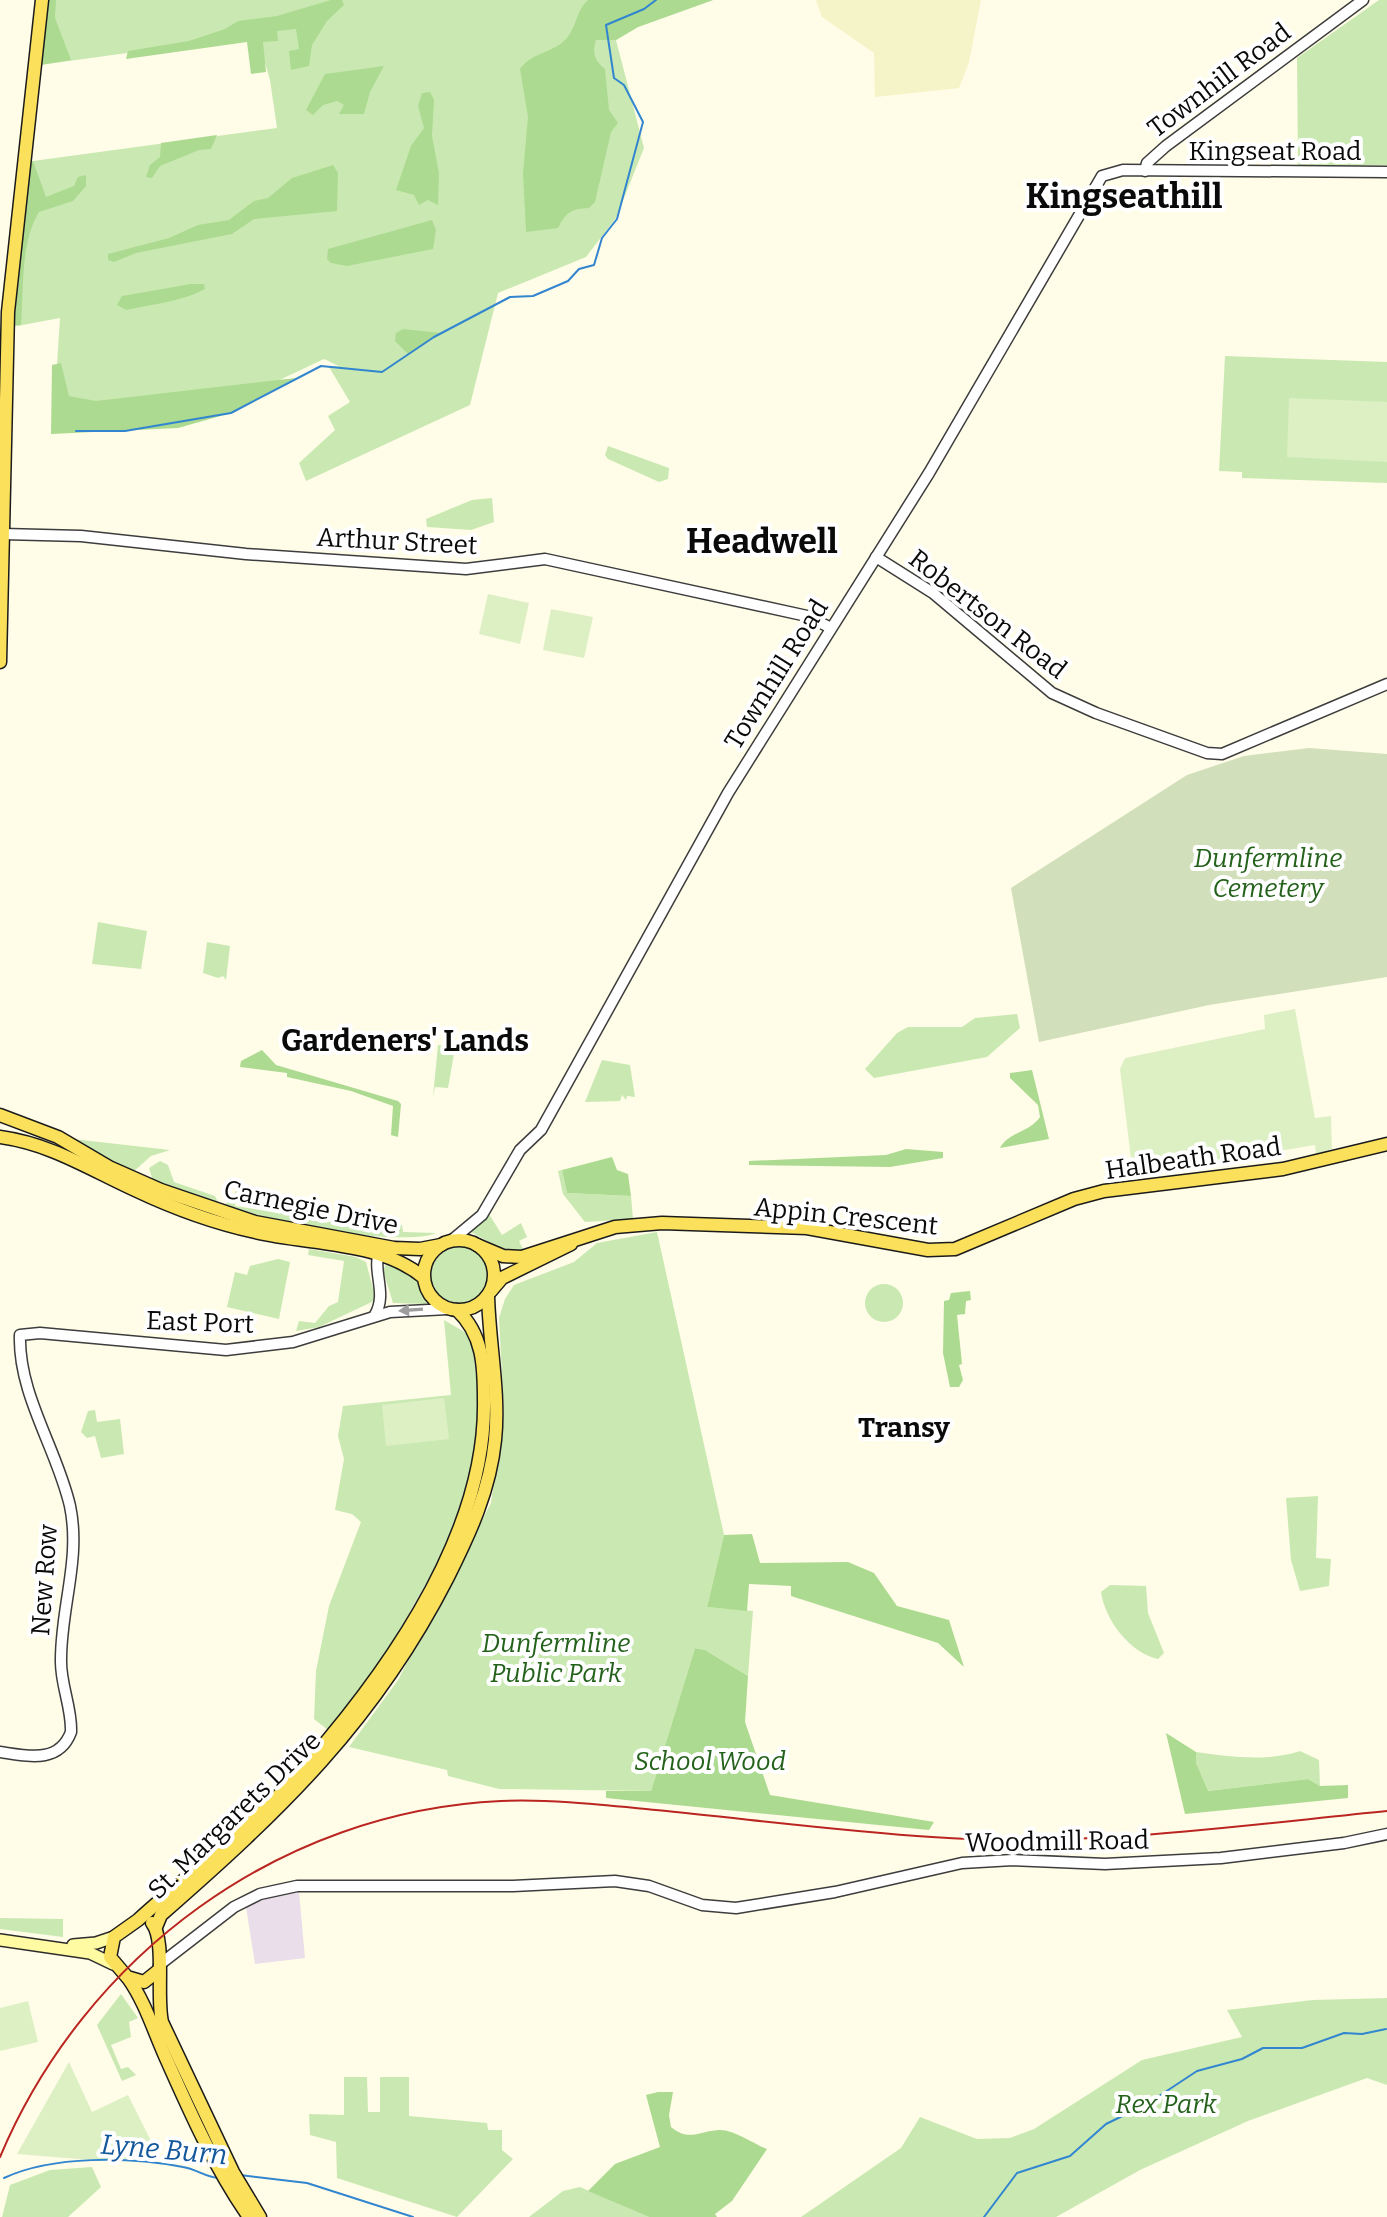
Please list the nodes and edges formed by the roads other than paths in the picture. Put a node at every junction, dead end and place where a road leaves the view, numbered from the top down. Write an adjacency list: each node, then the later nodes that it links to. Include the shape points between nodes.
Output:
1 (42, 0): 6 (main road, via 8,312)
2 (1363, 0): 4 (street, Townhill Road, via 1166,146)
3 (1114, 171): 4 (street, Kingseat Road); 7 (street, Townhill Road, via 1096,184)
4 (1145, 171): 5 (street, Kingseat Road)
5 (1387, 172)
6 (1, 534): 8 (street, Arthur Street, via 81,536 466,569 545,559 807,616); 9 (main road)
7 (876, 557): 8 (street, Townhill Road); 10 (street, Robertson Road, via 933,593 1052,693 1207,753 1222,754)
8 (829, 627): 16 (street, Townhill Road, via 728,793 541,1130 526,1144 482,1215)
9 (0, 662)
10 (1387, 684)
11 (0, 1115): 18 (main road, Carnegie Drive, via 208,1208)
12 (0, 1137): 18 (main road, Carnegie Drive, via 55,1149 134,1190 205,1218 254,1232)
13 (1387, 1144): 14 (main road, Halbeath Road, via 1283,1169 1104,1191)
14 (1009, 1228): 15 (main road, Appin Crescent, via 943,1250 786,1226 662,1223 615,1227)
15 (580, 1238): 17 (main road, Appin Crescent, via 522,1257); 20 (main road, Appin Crescent, via 502,1278)
16 (446, 1242): 17 (main road); 18 (main road, Carnegie Drive, via 420,1249); 19 (main road, via 429,1256)
17 (477, 1245): 20 (main road, via 493,1266)
18 (379, 1249): 19 (main road, Carnegie Drive); 22 (street, via 381,1303)
19 (423, 1277): 21 (main road, via 431,1297)
20 (489, 1293): 21 (main road, via 481,1304); 24 (main road, St. Margarets Drive, via 495,1411 491,1467 482,1505)
21 (452, 1310): 22 (street, East Port, one-way to 22); 24 (main road, St. Margarets Drive, via 477,1335 484,1374 480,1463 470,1506)
22 (375, 1315): 23 (street, East Port, via 293,1342 226,1350)
23 (20, 1335): 26 (street, New Row, via 20,1362 74,1529 60,1660 72,1723 68,1740 42,1757)
24 (432, 1595): 25 (main road, St. Margarets Drive)
25 (421, 1614): 28 (main road, St. Margarets Drive, via 364,1696 281,1793); 29 (main road, St. Margarets Drive, via 391,1677 341,1742 290,1799 161,1915)
26 (0, 1752)
27 (1387, 1834): 33 (street, Woodmill Road, via 1221,1858 962,1863 736,1908 702,1905 637,1883 610,1881 316,1885 275,1890 234,1907)
28 (138, 1920): 29 (main road, via 148,1921); 30 (main road)
29 (157, 1933): 33 (street, via 169,1949); 35 (main road)
30 (114, 1937): 32 (main road, via 85,1945); 34 (main road, via 109,1949)
31 (0, 1940): 32 (main road)
32 (25, 1943): 34 (main road, via 90,1953)
33 (183, 1945): 35 (street, Woodmill Road)
34 (113, 1964): 36 (main road)
35 (159, 1968): 36 (main road, via 147,1981); 37 (main road, via 162,2022)
36 (127, 1977): 37 (main road)
37 (230, 2177): 38 (main road); 39 (main road)
38 (249, 2217)
39 (260, 2217)

